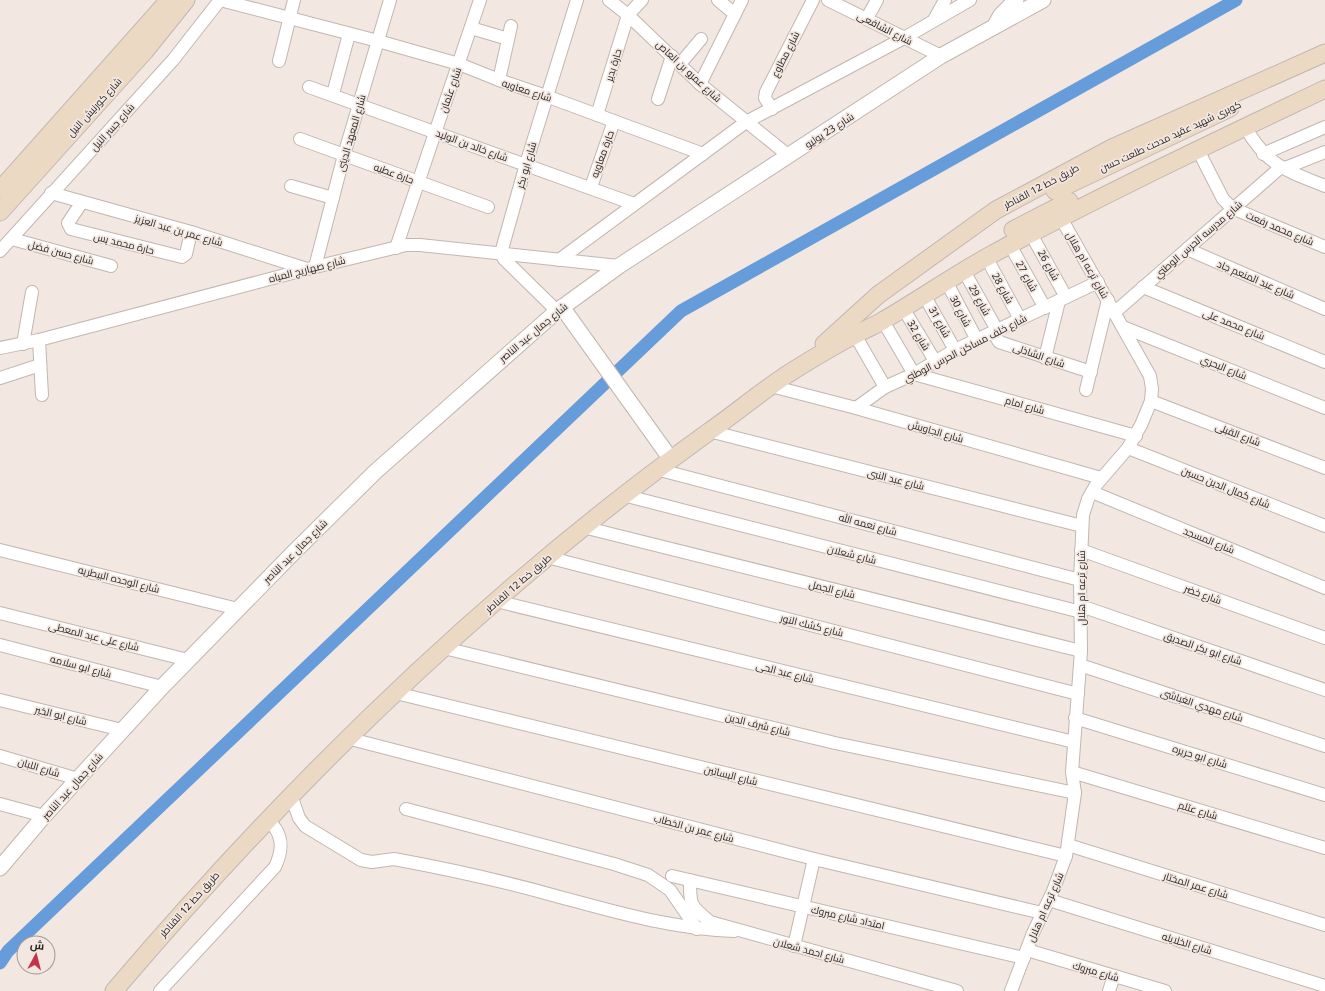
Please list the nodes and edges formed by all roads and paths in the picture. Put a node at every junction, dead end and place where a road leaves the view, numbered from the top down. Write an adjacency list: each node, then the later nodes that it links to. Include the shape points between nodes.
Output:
1 (169, 0): 67 (main road, شارع كورنيش النيل)
2 (186, 0): 74 (main road, شارع كورنيش النيل, via 145,51)
3 (220, 0): 21 (street, شارع معاويه); 68 (street, شارع جسر النيل, via 172,60)
4 (294, 0): 21 (street)
5 (390, 0): 31 (street, شارع المعهد الدينى)
6 (480, 0): 26 (street, شارع عثمان)
7 (576, 0): 44 (street, شارع ابو بكر)
8 (609, 0): 20 (street, شارع عمرو بن العاص)
9 (642, 0): 20 (street)
10 (718, 0): 19 (street)
11 (742, 0): 19 (street)
12 (814, 0): 47 (street, شارع مطاوع, via 766,92 765,98)
13 (828, 0): 22 (street, شارع الشافعى)
14 (877, 0): 22 (street)
15 (945, 0): 23 (street)
16 (970, 0): 23 (street)
17 (1016, 0): 25 (street, via 1001,15)
18 (1043, 0): 25 (street, شارع 23 يوليو)
19 (735, 14): 40 (street)
20 (628, 15): 34 (street, شارع عمرو بن العاص); 48 (street, حارة بدير)
21 (288, 18): 27 (street, شارع معاويه); 35 (street)
22 (867, 18): 28 (street, شارع الشافعى)
23 (934, 20): 28 (street)
24 (511, 26): 29 (street)
25 (994, 27): 33 (street, شارع 23 يوليو)
26 (470, 28): 29 (street); 37 (street, شارع عثمان)
27 (349, 34): 31 (street, شارع معاويه); 43 (street)
28 (904, 38): 33 (street, شارع الشافعى); 47 (street)
29 (508, 39): 39 (street)
30 (701, 39): 34 (street)
31 (378, 40): 37 (street, شارع معاويه); 46 (street, شارع المعهد الدينى)
32 (1325, 53): 107 (main road, طريق خط 12 القناطر, via 1112,148 996,210 878,295)
33 (940, 56): 60 (street, شارع 23 يوليو)
34 (676, 60): 40 (street, شارع عمرو بن العاص); 45 (street)
35 (280, 62)
36 (1325, 62): 107 (main road, كوبرى شهيد عقيد مدحت طلعت حسن, via 1027,204 961,246)
37 (459, 64): 39 (street, شارع معاويه); 53 (street, شارع عثمان)
38 (1325, 77): 107 (main road, كوبرى شهيد عقيد مدحت طلعت حسن, via 1044,213 924,282)
39 (499, 80): 44 (street, شارع معاويه)
40 (700, 84): 50 (street, شارع عمرو بن العاص)
41 (309, 87): 43 (street, شارع خالد بن الوليد)
42 (1325, 89): 51 (main road, طريق خط 12 القناطر)
43 (333, 94): 46 (street, شارع خالد بن الوليد)
44 (546, 96): 48 (street, شارع معاويه); 61 (street, شارع ابو بكر)
45 (658, 99)
46 (360, 104): 53 (street, شارع خالد بن الوليد); 59 (street, شارع المعهد الدينى)
47 (772, 109): 50 (street)
48 (597, 115): 49 (street, شارع معاويه)
49 (614, 121): 57 (street, شارع معاويه); 66 (street, حارة معاويه)
50 (746, 122): 57 (street); 60 (street, شارع عمرو بن العاص)
51 (1245, 127): 55 (main road, طريق خط 12 القناطر); 58 (street)
52 (1325, 127): 58 (street)
53 (436, 132): 61 (street, شارع خالد بن الوليد); 63 (street, شارع عثمان)
54 (300, 139): 59 (street, حارة عطيه)
55 (1198, 150): 73 (street, شارع محمد رفعت, via 1223,199); 75 (main road, طريق خط 12 القناطر)
56 (1325, 152): 62 (street, شارع مدرسه الحرس الوطني)
57 (703, 154): 71 (street)
58 (1263, 154): 62 (street)
59 (344, 155): 63 (street, حارة عطيه); 69 (street, شارع المعهد الدينى)
60 (789, 156): 88 (street, شارع 23 يوليو)
61 (526, 164): 66 (street, شارع خالد بن الوليد); 84 (street, شارع ابو بكر)
62 (1283, 168): 65 (street); 73 (street, شارع مدرسه الحرس الوطني)
63 (419, 182): 72 (street, حارة عطيه); 81 (street, شارع عثمان)
64 (291, 186): 69 (street)
65 (1325, 186)
66 (591, 187): 71 (street, شارع خالد بن الوليد)
67 (0, 190)
68 (51, 193): 70 (street, شارع عمر بن عبد العزيز); 78 (street, شارع جسر النيل)
69 (334, 198): 89 (street, شارع المعهد الدينى)
70 (82, 202): 76 (street, شارع عمر بن عبد العزيز); 76 (street, حارة محمد يس, via 68,223 72,229 182,257 186,254)
71 (634, 204): 86 (street)
72 (488, 207)
73 (1232, 208): 80 (street, شارع محمد رفعت); 82 (street, شارع مدرسه الحرس الوطني)
74 (0, 212)
75 (1061, 218): 77 (main road, طريق خط 12 القناطر); 92 (street, شارع ترعه ام هلال)
76 (191, 232): 89 (street, شارع عمر بن عبد العزيز)
77 (1031, 234): 79 (main road, طريق خط 12 القناطر); 96 (street, شارع 26)
78 (12, 239): 83 (street, شارع جسر النيل); 87 (street, شارع حسن فضل)
79 (1010, 245): 85 (main road, طريق خط 12 القناطر); 99 (street, شارع 27)
80 (1325, 247)
81 (396, 248): 84 (street, شارع صهاريج المياه, via 420,245); 89 (street, شارع صهاريج المياه)
82 (1186, 249): 93 (street, شارع مدرسه الحرس الوطني); 101 (street, شارع عبد المنعم جاد)
83 (0, 251)
84 (501, 253): 86 (street, شارع صهاريج المياه); 100 (street, via 504,259)
85 (986, 258): 90 (main road, طريق خط 12 القناطر); 103 (street, شارع 28)
86 (559, 260): 88 (street, شارع صهاريج المياه)
87 (111, 266)
88 (619, 266): 100 (street, شارع جمال عبد الناصر)
89 (311, 268): 108 (street, شارع صهاريج المياه)
90 (964, 270): 91 (main road, طريق خط 12 القناطر); 106 (street, شارع 29)
91 (946, 281): 95 (main road, طريق خط 12 القناطر); 109 (street, شارع 30)
92 (1098, 282): 96 (street, شارع خلف مساكن الحرس الوطني); 97 (street, شارع ترعه ام هلال)
93 (1143, 287): 102 (street, شارع مدرسه الحرس الوطني); 115 (street, شارع محمد على)
94 (32, 292): 110 (street)
95 (924, 295): 98 (main road, طريق خط 12 القناطر); 112 (street, شارع 31)
96 (1063, 299): 99 (street, شارع خلف مساكن الحرس الوطني); 113 (street)
97 (1108, 300): 102 (street, شارع ترعه ام هلال); 117 (street)
98 (903, 308): 104 (main road, طريق خط 12 القناطر); 114 (street, شارع 32)
99 (1044, 308): 103 (street, شارع خلف مساكن الحرس الوطني)
100 (559, 309): 130 (street, via 580,332); 145 (street, شارع جمال عبد الناصر, via 375,472)
101 (1325, 309)
102 (1115, 312): 105 (street, شارع ترعه ام هلال)
103 (1020, 319): 106 (street, شارع خلف مساكن الحرس الوطني)
104 (883, 321): 107 (main road, طريق خط 12 القناطر); 118 (street)
105 (1123, 327): 124 (street, شارع ترعه ام هلال, via 1150,376); 126 (street, شارع البحري)
106 (995, 331): 109 (street, شارع خلف مساكن الحرس الوطني); 113 (street, شارع الشاذلى, via 999,342)
107 (845, 336): 120 (main road, طريق خط 12 القناطر); 121 (street)
108 (39, 340): 110 (street, شارع صهاريج المياه); 116 (street)
109 (977, 340): 112 (street, شارع خلف مساكن الحرس الوطني)
110 (23, 344): 111 (street, شارع صهاريج المياه)
111 (0, 348)
112 (955, 350): 114 (street, شارع خلف مساكن الحرس الوطني)
113 (1045, 358): 117 (street, شارع الشاذلى)
114 (935, 361): 118 (street, شارع خلف مساكن الحرس الوطني)
115 (1325, 362)
116 (40, 365): 119 (street); 123 (street)
117 (1090, 372): 122 (street)
118 (914, 374): 121 (street, شارع خلف مساكن الحرس الوطني); 128 (street, شارع امام)
119 (0, 378)
120 (771, 386): 125 (street, شارع الجاويش); 127 (main road, طريق خط 12 القناطر)
121 (885, 387): 125 (street, شارع خلف مساكن الحرس الوطني)
122 (1086, 390)
123 (42, 395)
124 (1151, 400): 128 (street, شارع ترعه ام هلال); 131 (street, شارع القبلى)
125 (856, 408): 133 (street, شارع الجاويش)
126 (1325, 408)
127 (709, 432): 130 (main road, طريق خط 12 القناطر); 136 (street, شارع عبد النبى)
128 (1136, 436): 129 (street, شارع ترعه ام هلال)
129 (1128, 448): 133 (street, شارع ترعه ام هلال); 137 (street, شارع كمال الدين حسين)
130 (670, 458): 132 (main road, طريق خط 12 القناطر)
131 (1325, 468)
132 (656, 469): 135 (main road, طريق خط 12 القناطر); 142 (street, شارع نعمه الله)
133 (1101, 478): 134 (street, شارع ترعه ام هلال)
134 (1092, 492): 136 (street, شارع ترعه ام هلال, via 1085,506); 143 (street, شارع المسجد)
135 (623, 495): 138 (main road, طريق خط 12 القناطر); 146 (street, شارع شعلان)
136 (1082, 526): 140 (street, شارع ترعه ام هلال)
137 (1325, 526)
138 (583, 527): 141 (main road, طريق خط 12 القناطر); 151 (street, شارع الجمل)
139 (0, 550): 145 (street, شارع الوحده البيطريه)
140 (1081, 550): 142 (street, شارع ترعه ام هلال); 148 (street, شارع خضر)
141 (547, 557): 144 (main road, طريق خط 12 القناطر); 157 (street, شارع كشك النور)
142 (1080, 580): 146 (street, شارع ترعه ام هلال)
143 (1325, 588)
144 (496, 601): 150 (main road, طريق خط 12 القناطر); 162 (street, شارع عبد الحى)
145 (238, 609): 152 (street, شارع جمال عبد الناصر)
146 (1081, 609): 151 (street, شارع ترعه ام هلال); 155 (street, شارع ابو بكر الصديق)
147 (0, 613): 152 (street, شارع على عبد المعطى)
148 (1325, 638)
149 (0, 645): 154 (street, شارع ابو سلامه)
150 (444, 648): 156 (main road, طريق خط 12 القناطر); 167 (street, شارع شرف الدين, via 835,743)
151 (1081, 651): 153 (street, شارع ترعه ام هلال)
152 (188, 660): 154 (street, شارع جمال عبد الناصر)
153 (1080, 665): 157 (street, شارع ترعه ام هلال); 163 (street, شارع مهدي الغباشى)
154 (162, 687): 160 (street, شارع جمال عبد الناصر)
155 (1325, 690)
156 (396, 693): 161 (main road, طريق خط 12 القناطر); 175 (street, شارع البساتين)
157 (1078, 694): 159 (street, شارع ترعه ام هلال)
158 (0, 700): 160 (street, شارع ابو الخير)
159 (1076, 718): 162 (street, شارع ترعه ام هلال); 169 (street, شارع ابو حريره)
160 (122, 730): 166 (street, شارع جمال عبد الناصر)
161 (347, 738): 168 (main road, طريق خط 12 القناطر); 176 (street, شارع عمر بن الخطاب)
162 (1074, 742): 165 (street, شارع ترعه ام هلال)
163 (1325, 746)
164 (0, 756): 166 (street, شارع اللبان)
165 (1072, 772): 167 (street, شارع ترعه ام هلال); 174 (street, شارع عتلم)
166 (78, 779): 172 (street, شارع جمال عبد الناصر)
167 (1075, 793): 175 (street, شارع ترعه ام هلال)
168 (291, 795): 173 (main road, طريق خط 12 القناطر); 184 (street, via 299,818 305,826 361,860 372,862 394,859 409,862 612,912)
169 (1325, 795)
170 (0, 804): 172 (street)
171 (406, 809): 184 (street, via 648,875 670,890)
172 (44, 816): 177 (street, شارع جمال عبد الناصر)
173 (266, 819): 191 (main road, طريق خط 12 القناطر); 192 (street, via 280,836 281,852 275,867)
174 (1325, 848)
175 (1067, 850): 180 (street, شارع ترعه ام هلال); 183 (street, شارع عمر المختار)
176 (814, 859): 181 (street); 182 (street, شارع عمر بن الخطاب)
177 (3, 860)
178 (672, 876): 179 (street, امتداد شارع مبروك)
179 (690, 880): 181 (street, امتداد شارع مبروك); 185 (street, شارع احمد شعلان, via 690,900 696,910 710,922)
180 (1049, 900): 182 (street, شارع ترعه ام هلال); 189 (street, شارع الخلايله)
181 (804, 907): 186 (street); 187 (street, امتداد شارع مبروك)
182 (1042, 913): 187 (street, شارع ترعه ام هلال)
183 (1325, 925)
184 (697, 929): 185 (street)
185 (734, 930): 186 (street, شارع احمد شعلان)
186 (794, 946): 193 (street, شارع احمد شعلان)
187 (1025, 954): 188 (street, شارع مبروك); 194 (street, شارع ترعه ام هلال)
188 (1114, 976): 190 (street, شارع مبروك); 195 (street)
189 (1325, 986)
190 (1152, 989): 196 (street, شارع مبروك)
191 (114, 991)
192 (160, 991)
193 (957, 991)
194 (1011, 991)
195 (1109, 991)
196 (1165, 991)

